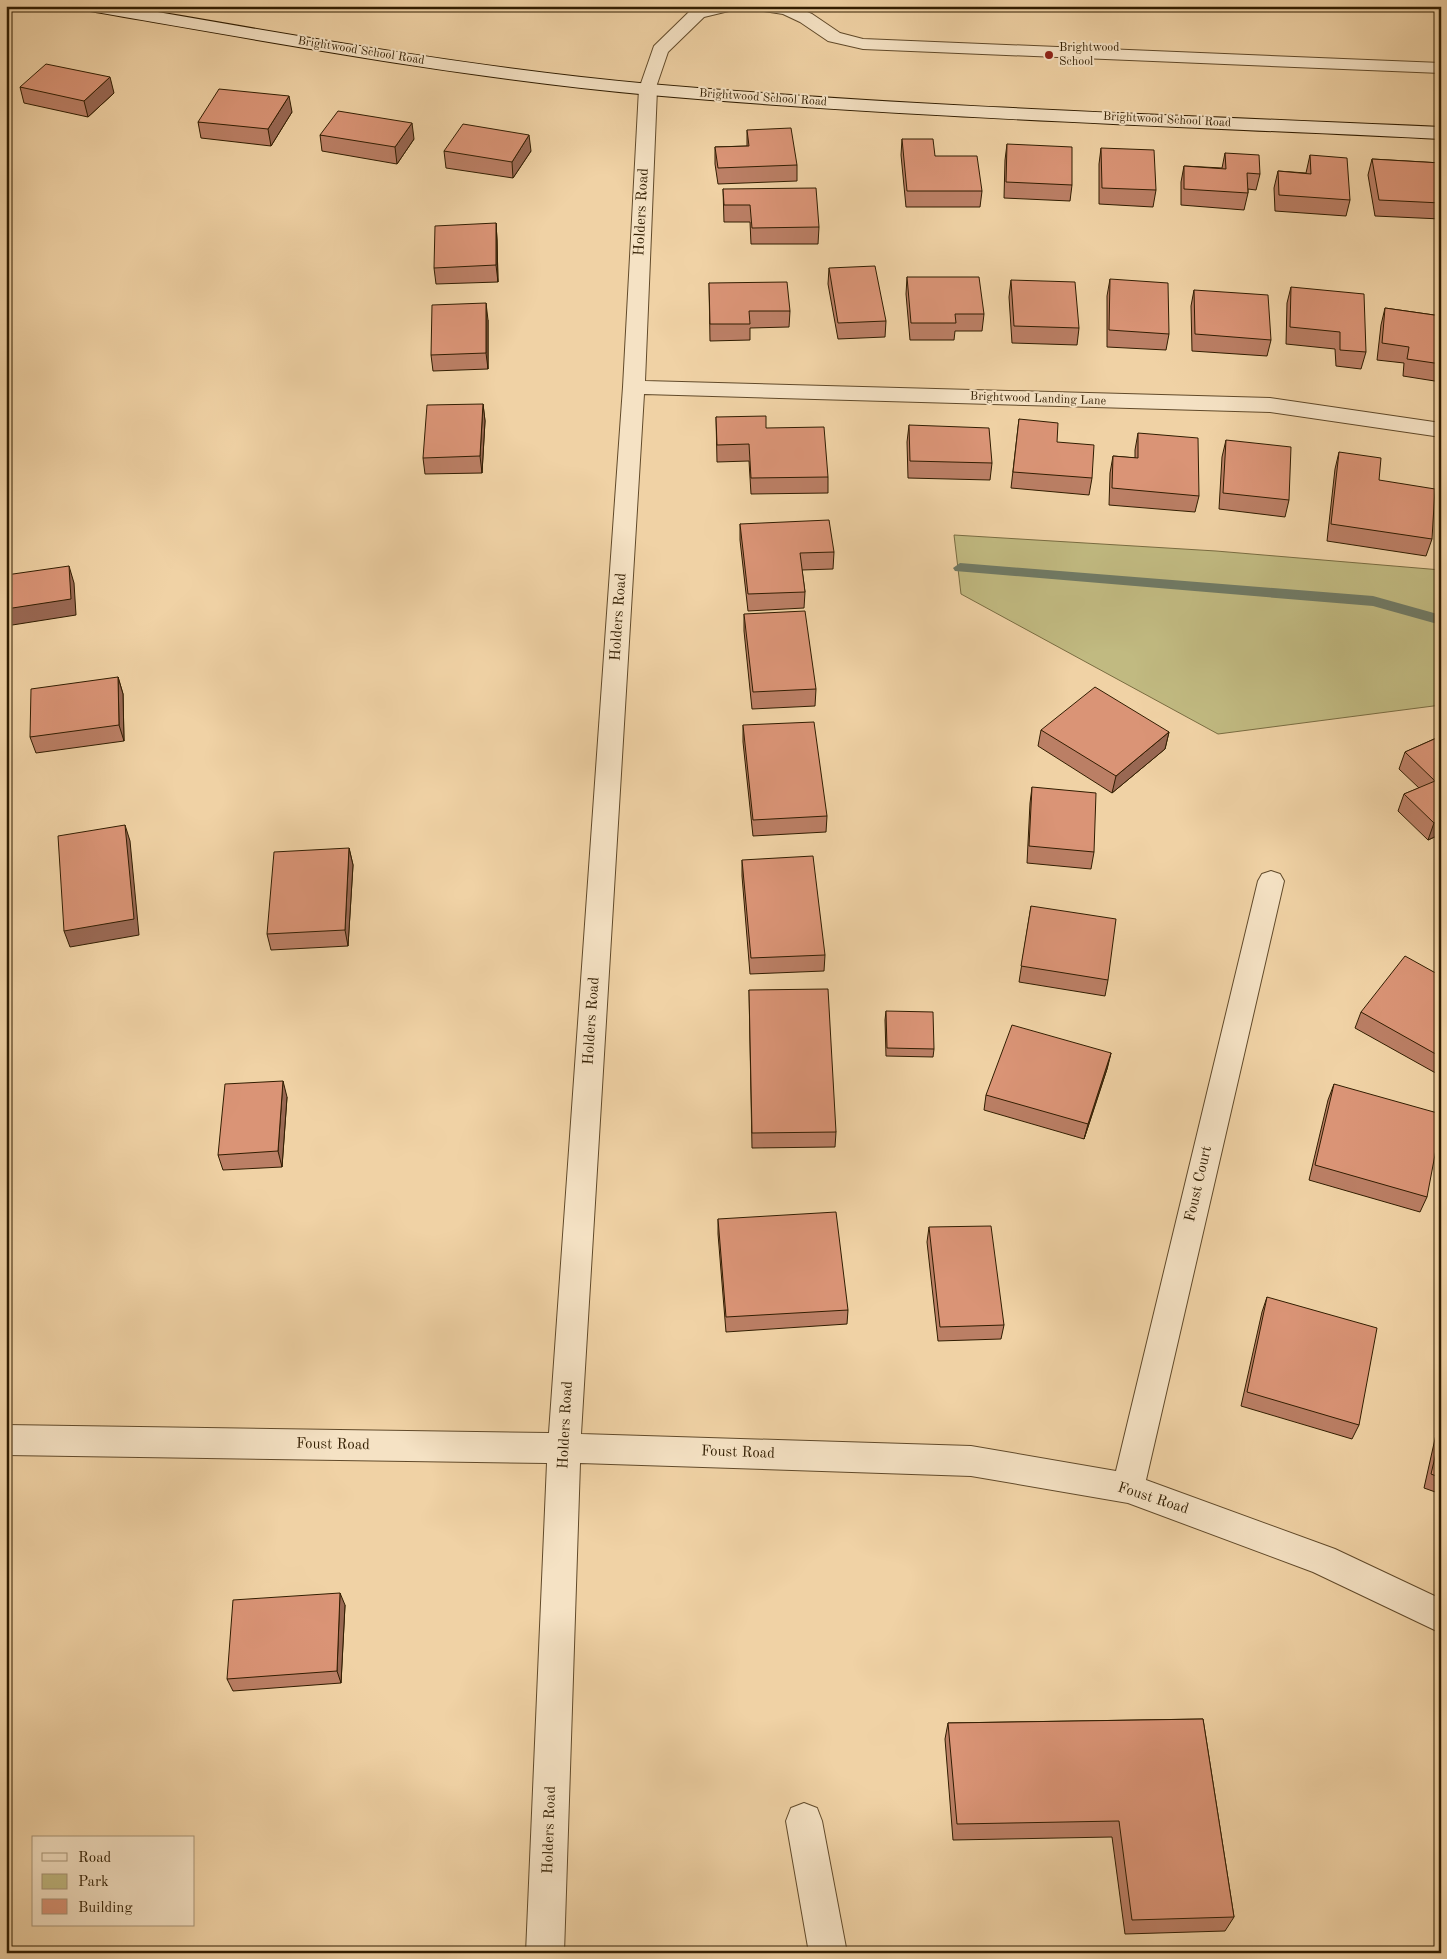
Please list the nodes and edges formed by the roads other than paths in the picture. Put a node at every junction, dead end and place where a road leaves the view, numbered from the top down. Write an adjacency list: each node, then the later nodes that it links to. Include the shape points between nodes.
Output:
1 (90, 6): 5 (street, Brightwood School Road, via 369,54)
2 (728, 6): 5 (street, Holders Road, via 698,13 660,50)
3 (764, 6): 4 (street, via 787,10 806,18 834,37 863,44)
4 (1441, 68)
5 (648, 89): 6 (street, Brightwood School Road, via 878,106); 7 (street, Holders Road)
6 (1441, 133)
7 (634, 387): 8 (street, Brightwood Landing Lane, via 1270,405); 11 (street, Holders Road)
8 (1441, 430)
9 (1271, 881): 12 (street, Foust Court)
10 (6, 1440): 11 (street, Foust Road)
11 (564, 1448): 12 (street, Foust Road, via 970,1461); 15 (street, Holders Road)
12 (1128, 1488): 13 (street, Foust Road, via 1323,1560)
13 (1441, 1617)
14 (804, 1821): 16 (street)
15 (545, 1953)
16 (828, 1953)

